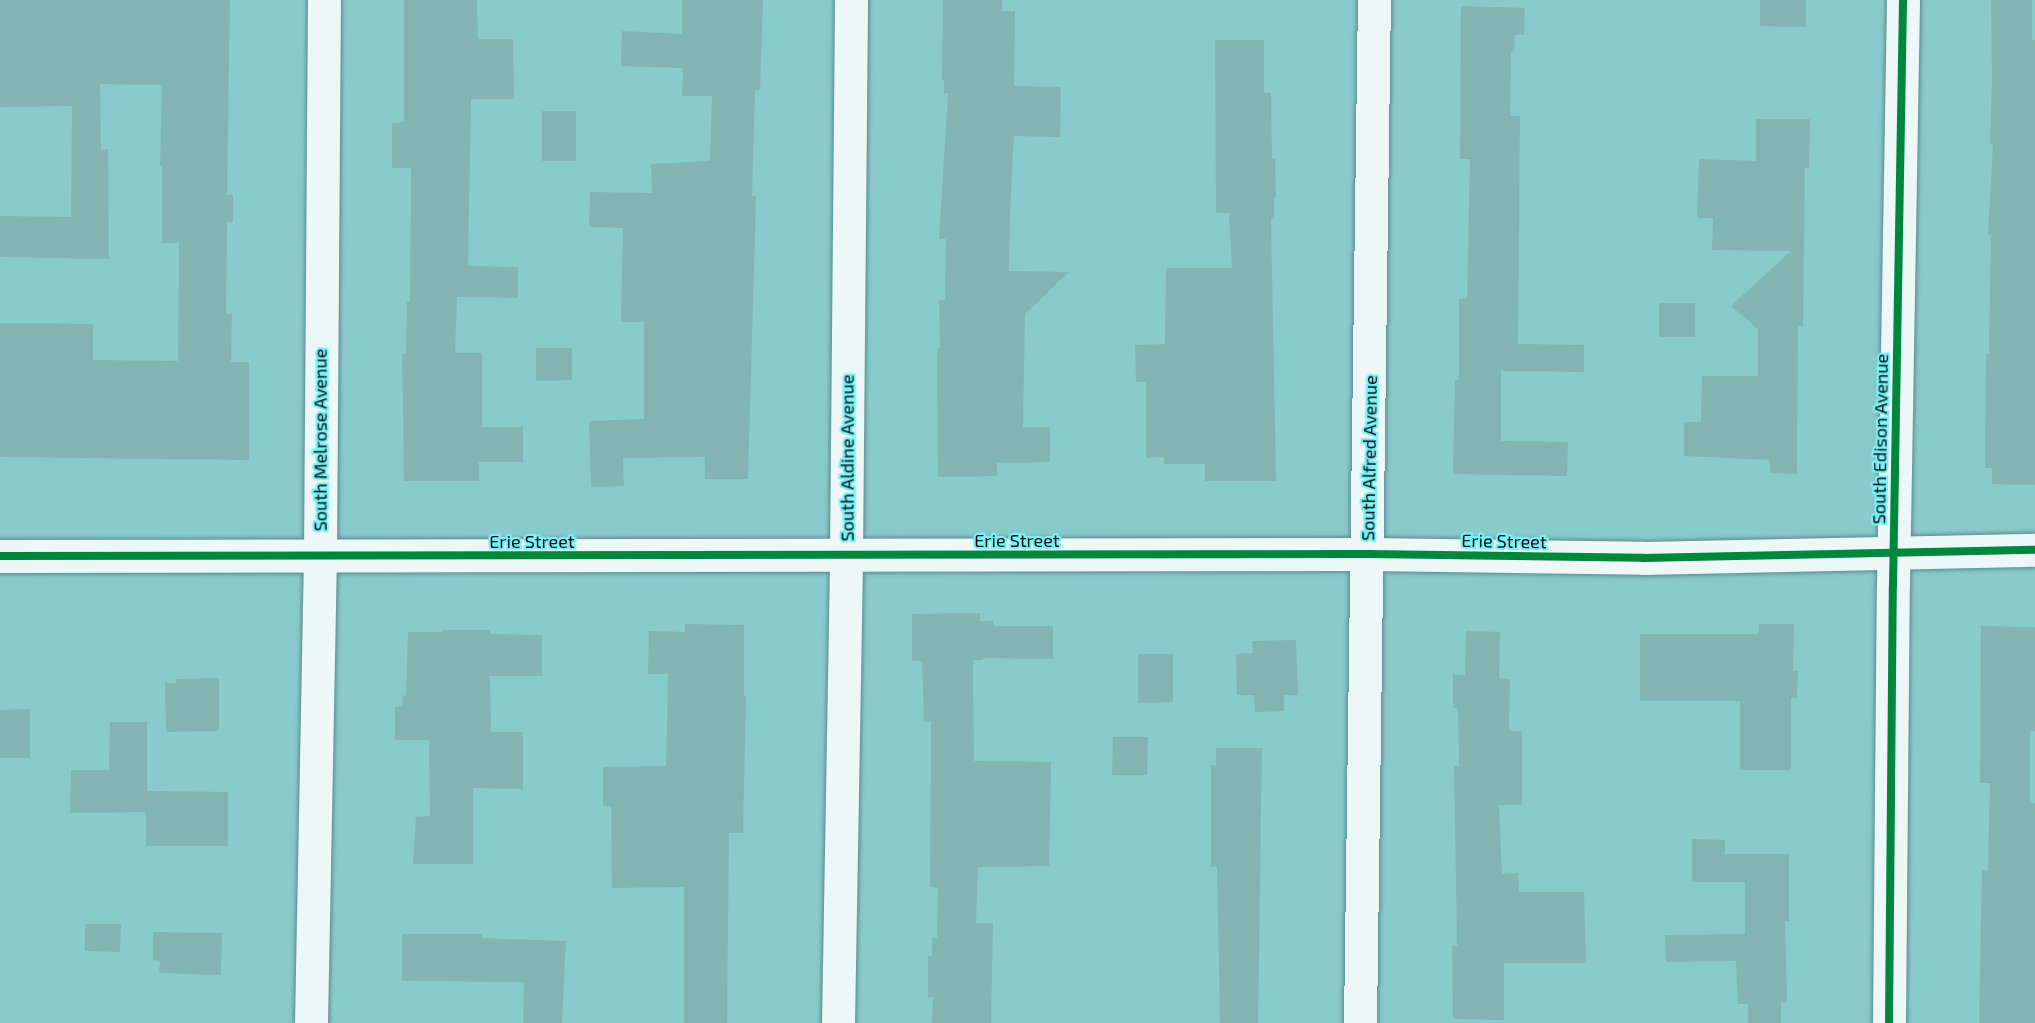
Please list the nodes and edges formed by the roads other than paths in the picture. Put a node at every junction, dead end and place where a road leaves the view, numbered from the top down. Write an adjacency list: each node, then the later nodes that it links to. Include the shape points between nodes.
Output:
1 (324, 0): 8 (street, South Melrose Avenue)
2 (851, 0): 10 (street, South Aldine Avenue)
3 (1374, 0): 7 (street, South Alfred Avenue)
4 (1903, 0): 6 (street, South Edison Avenue)
5 (2035, 550): 6 (street, Erie Street)
6 (1893, 553): 7 (street, Erie Street, via 1643,558); 14 (street, South Edison Avenue)
7 (1368, 554): 10 (street, Erie Street); 13 (street, South Alfred Avenue)
8 (320, 555): 9 (street, Erie Street); 10 (street, Erie Street); 11 (street, South Melrose Avenue)
9 (0, 556)
10 (846, 556): 12 (street, South Aldine Avenue)
11 (311, 1023)
12 (838, 1023)
13 (1360, 1023)
14 (1889, 1023)

